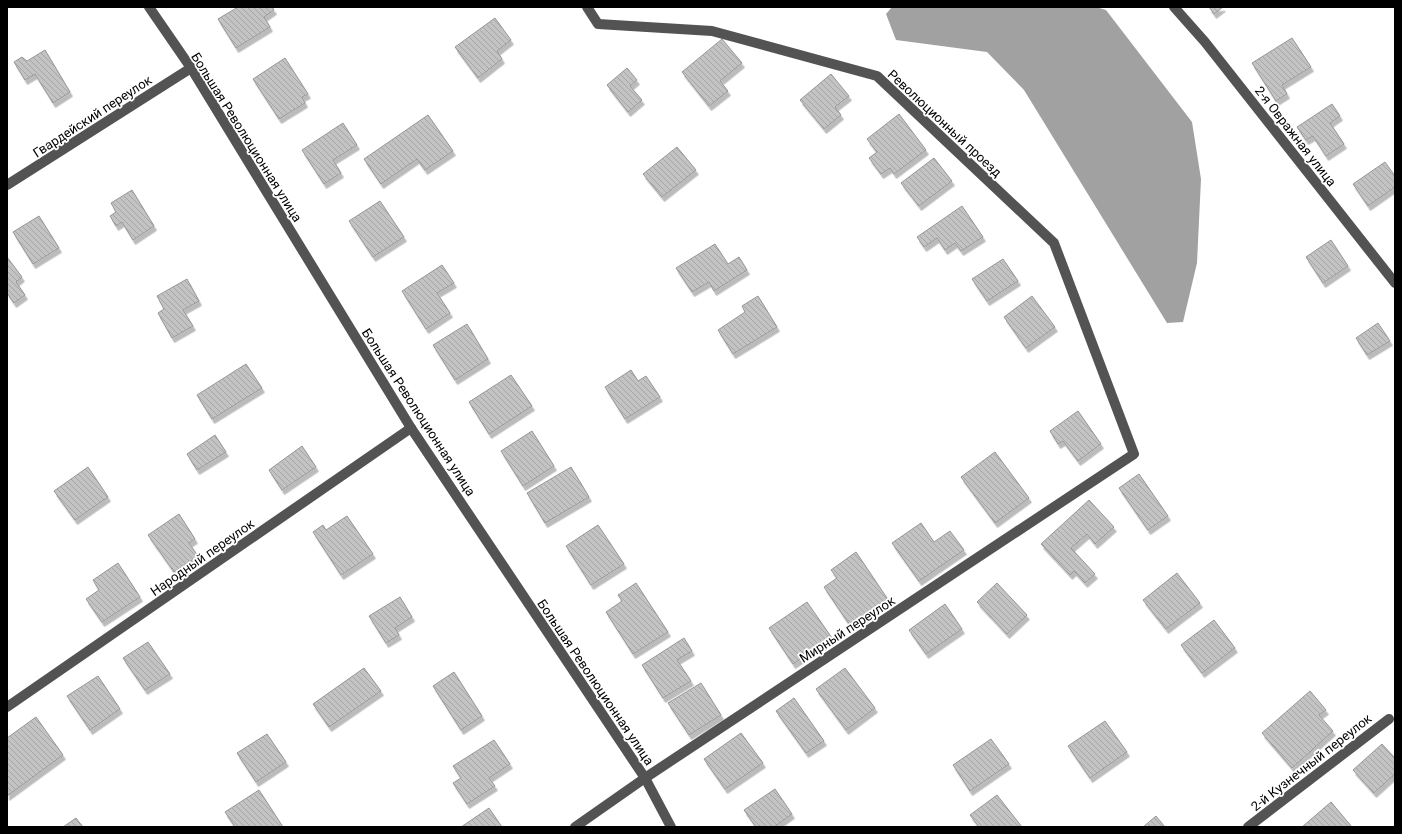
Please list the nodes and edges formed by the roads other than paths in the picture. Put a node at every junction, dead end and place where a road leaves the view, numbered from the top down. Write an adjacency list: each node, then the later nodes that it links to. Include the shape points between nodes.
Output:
1 (149, 7): 4 (street, Большая Революционная улица)
2 (587, 7): 8 (street, Революционный проезд, via 598,24 712,31 877,76 1054,243)
3 (1174, 7): 6 (street, 2-я Овражная улица, via 1205,42)
4 (191, 68): 5 (street, Гвардейский переулок); 7 (street, Большая Революционная улица)
5 (7, 185)
6 (1395, 283)
7 (411, 428): 9 (street, Народный переулок); 11 (street, Большая Революционная улица)
8 (1134, 454): 11 (street, Мирный переулок)
9 (7, 707)
10 (1389, 719): 14 (street, 2-й Кузнечный переулок)
11 (645, 778): 12 (street, Мирный переулок); 13 (street, Большая Революционная улица)
12 (575, 827)
13 (671, 827)
14 (1248, 827)

